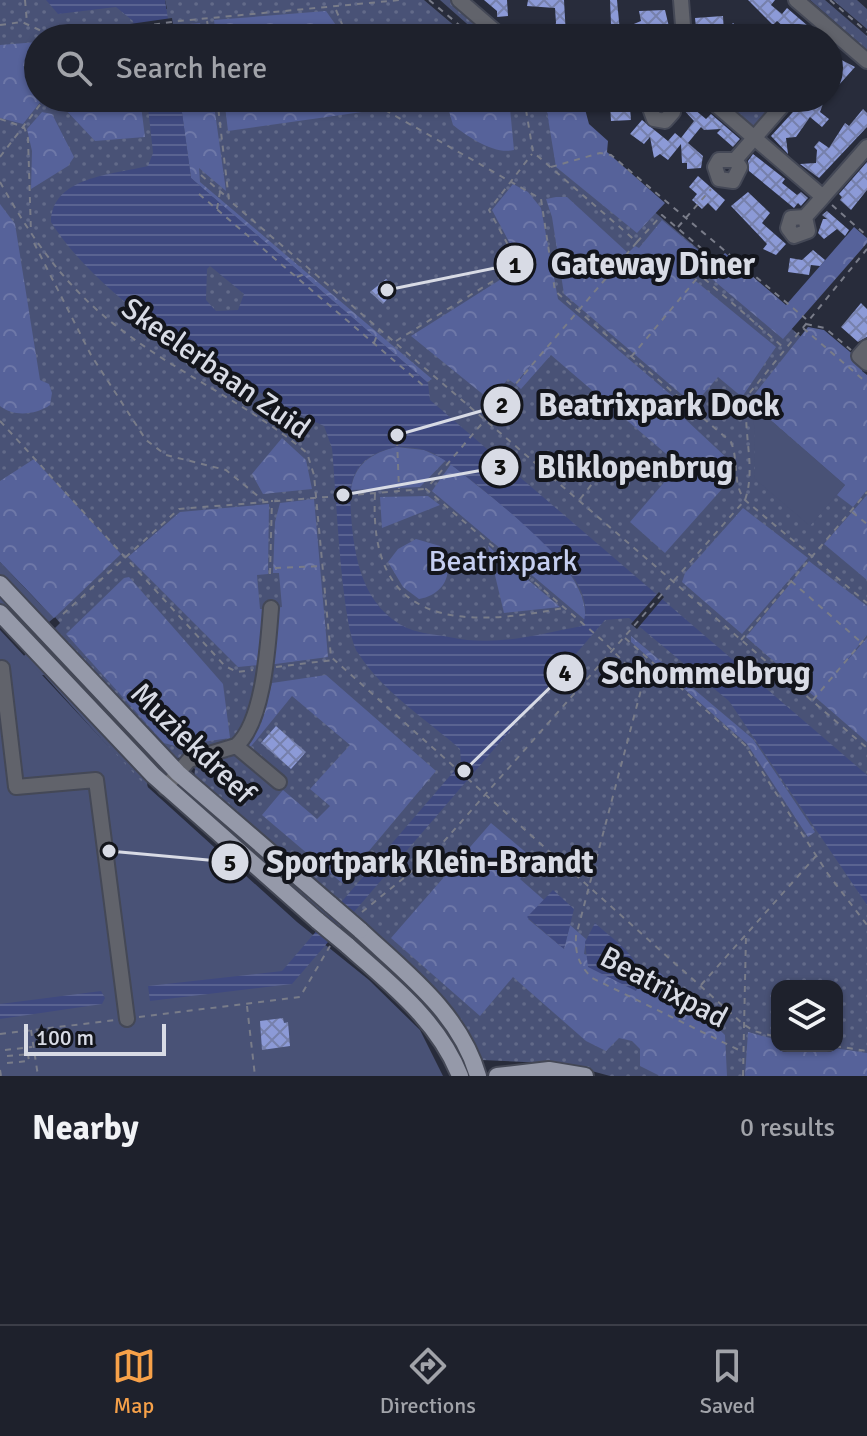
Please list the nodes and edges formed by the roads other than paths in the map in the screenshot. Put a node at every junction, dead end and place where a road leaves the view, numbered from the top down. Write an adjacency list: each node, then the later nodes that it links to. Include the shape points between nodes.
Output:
1 (459, 0): 4 (street)
2 (681, 0): 5 (street)
3 (796, 0): 6 (street)
4 (487, 24)
5 (683, 24)
6 (824, 24)
7 (843, 41): 8 (street)
8 (867, 61)
9 (725, 112): 11 (street)
10 (772, 112): 11 (street)
11 (755, 138): 13 (street, via 735,160 739,176 733,181); 14 (street)
12 (867, 147): 14 (street)
13 (719, 179)
14 (823, 197): 15 (street)
15 (805, 217)
16 (0, 584): 21 (main road, Muziekdreef)
17 (271, 608): 20 (street, via 250,729)
18 (0, 613): 23 (main road, Muziekdreef)
19 (2, 668): 24 (street, via 16,787 96,780)
20 (236, 746): 21 (street, via 198,755); 22 (street)
21 (178, 773): 23 (street); 25 (main road, Muziekdreef, bridge, via 360,930 447,1014)
22 (279, 782)
23 (165, 788): 27 (main road, Muziekdreef, bridge, via 423,1017)
24 (127, 1019)
25 (476, 1069): 26 (main road)
26 (498, 1075): 28 (main road, via 549,1070)
27 (460, 1076)
28 (585, 1076)

